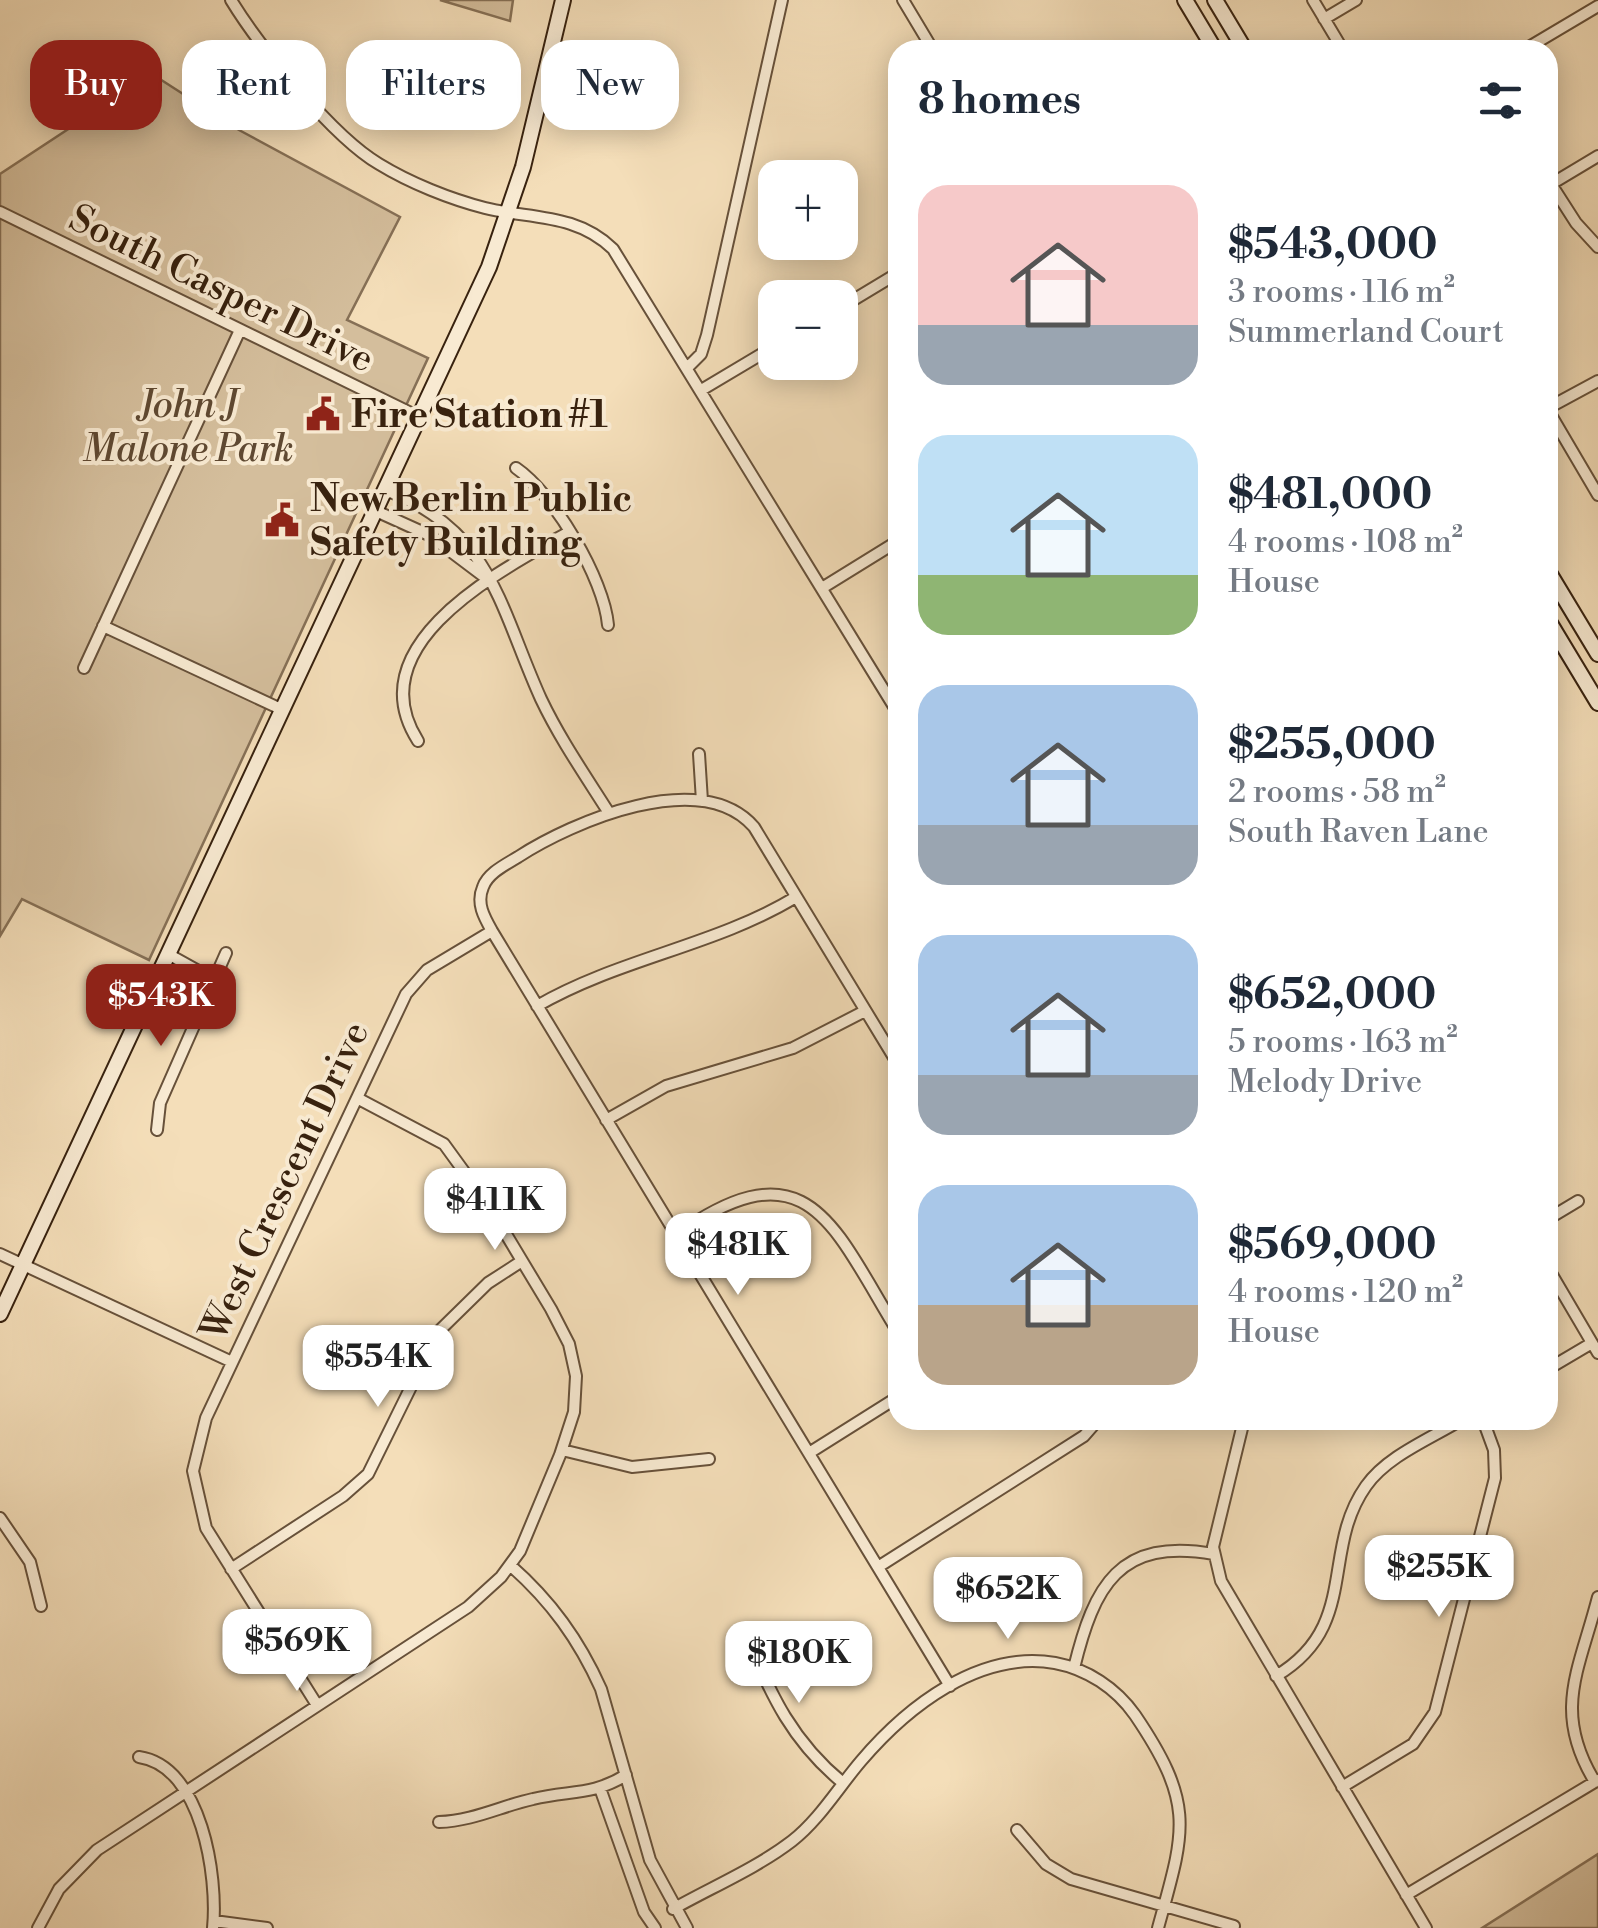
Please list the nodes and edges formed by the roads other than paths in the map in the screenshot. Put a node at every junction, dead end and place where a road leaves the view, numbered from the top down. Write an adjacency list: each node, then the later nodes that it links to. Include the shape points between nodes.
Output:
1 (231, 0): 19 (street, via 271,54 376,163 468,203)
2 (563, 0): 19 (main road)
3 (782, 0): 26 (street, via 707,335)
4 (903, 0): 11 (street)
5 (1185, 0): 12 (main road)
6 (1215, 0): 13 (main road)
7 (1313, 0): 10 (street)
8 (1356, 0): 10 (street)
9 (1598, 6): 15 (street)
10 (1324, 19): 14 (street)
11 (927, 40)
12 (1209, 40)
13 (1239, 40)
14 (1336, 40)
15 (1541, 40)
16 (1598, 156): 17 (street)
17 (1558, 180)
18 (1558, 198): 21 (street)
19 (510, 210): 26 (street, via 546,215 604,240 632,272); 30 (main road)
20 (0, 212): 24 (street, South Casper Drive)
21 (1598, 247)
22 (888, 279): 23 (street)
23 (858, 297)
24 (240, 330): 30 (street, South Casper Drive); 42 (street)
25 (758, 356): 28 (street)
26 (688, 366): 28 (street)
27 (1598, 380): 29 (street)
28 (703, 389): 40 (street)
29 (1558, 403)
30 (419, 417): 33 (main road)
31 (1558, 426): 34 (street)
32 (516, 468): 36 (street, via 542,489)
33 (386, 490): 35 (main road); 38 (street, via 428,509 464,538)
34 (1598, 495)
35 (376, 511): 38 (street, via 429,535); 48 (main road)
36 (568, 532): 38 (street); 41 (street, via 601,593)
37 (888, 547): 40 (street)
38 (486, 578): 49 (street, via 441,617 413,662 403,702); 52 (street, via 556,728)
39 (1558, 587): 44 (main road)
40 (822, 588): 46 (street)
41 (608, 625)
42 (104, 626): 45 (street); 48 (street)
43 (1558, 637): 47 (main road)
44 (1598, 654)
45 (84, 668)
46 (888, 697)
47 (1598, 703)
48 (283, 710): 56 (main road)
49 (418, 741)
50 (700, 754): 51 (street)
51 (702, 801): 52 (street); 53 (street, via 744,816)
52 (609, 812): 54 (street, via 540,843 490,876 480,900)
53 (796, 897): 58 (street, via 734,930 610,968); 59 (street)
54 (492, 931): 58 (street); 61 (street, West Crescent Drive, via 417,978)
55 (226, 953): 57 (street)
56 (168, 954): 57 (street); 69 (main road)
57 (213, 979): 63 (street, via 160,1103)
58 (537, 1006): 62 (street)
59 (866, 1010): 60 (street); 62 (street, via 793,1048 666,1086)
60 (888, 1047)
61 (357, 1098): 68 (street, via 444,1144); 74 (street, West Crescent Drive)
62 (606, 1120): 66 (street)
63 (157, 1130)
64 (1578, 1200): 65 (street)
65 (1558, 1213)
66 (676, 1235): 72 (street, via 738,1198 794,1198 830,1223); 82 (street)
67 (0, 1254): 69 (street)
68 (522, 1261): 81 (street, via 573,1360 574,1412); 88 (street, via 488,1283 438,1332 368,1474)
69 (23, 1266): 71 (main road); 74 (street)
70 (1558, 1285): 73 (street)
71 (0, 1314)
72 (888, 1316)
73 (1595, 1348): 75 (street)
74 (232, 1362): 88 (street, West Crescent Drive, via 196,1452 196,1496)
75 (1558, 1365)
76 (888, 1403): 82 (street)
77 (1089, 1430): 87 (street)
78 (1242, 1430): 85 (street)
79 (1444, 1430): 93 (street, via 1367,1484 1322,1633 1306,1657)
80 (1487, 1430): 100 (street, via 1495,1478 1435,1712 1413,1744)
81 (562, 1450): 83 (street, via 632,1467); 86 (street)
82 (808, 1453): 87 (street)
83 (710, 1459)
84 (0, 1518): 90 (street, via 30,1562)
85 (1214, 1554): 92 (street, via 1162,1550 1116,1572 1093,1603); 93 (street, via 1228,1594)
86 (510, 1565): 95 (street, via 468,1607); 97 (street, via 557,1613 590,1663)
87 (878, 1567): 94 (street)
88 (231, 1570): 95 (street)
89 (1598, 1597): 98 (street, via 1570,1716 1574,1744)
90 (41, 1606)
91 (747, 1637): 99 (street, via 788,1726)
92 (1074, 1668): 94 (street, via 1010,1662); 106 (street, via 1105,1684 1131,1709 1173,1781 1182,1828)
93 (1276, 1676): 100 (street)
94 (950, 1686): 99 (street, via 886,1733)
95 (317, 1706): 102 (street)
96 (139, 1757): 102 (street, via 163,1765)
97 (626, 1775): 101 (street); 107 (street, via 650,1860)
98 (1597, 1781): 105 (street)
99 (844, 1783): 107 (street, via 792,1841)
100 (1342, 1787): 105 (street)
101 (601, 1791): 103 (street, via 535,1798); 109 (street)
102 (183, 1792): 108 (street, via 214,1869); 111 (street, via 74,1871)
103 (440, 1822)
104 (1017, 1830): 106 (street, via 1060,1874)
105 (1406, 1894): 115 (street)
106 (1164, 1906): 110 (street); 114 (street)
107 (673, 1909): 113 (street)
108 (214, 1925): 112 (street)
109 (649, 1926)
110 (1234, 1926)
111 (38, 1928)
112 (268, 1928)
113 (687, 1928)
114 (1158, 1928)
115 (1426, 1928)

